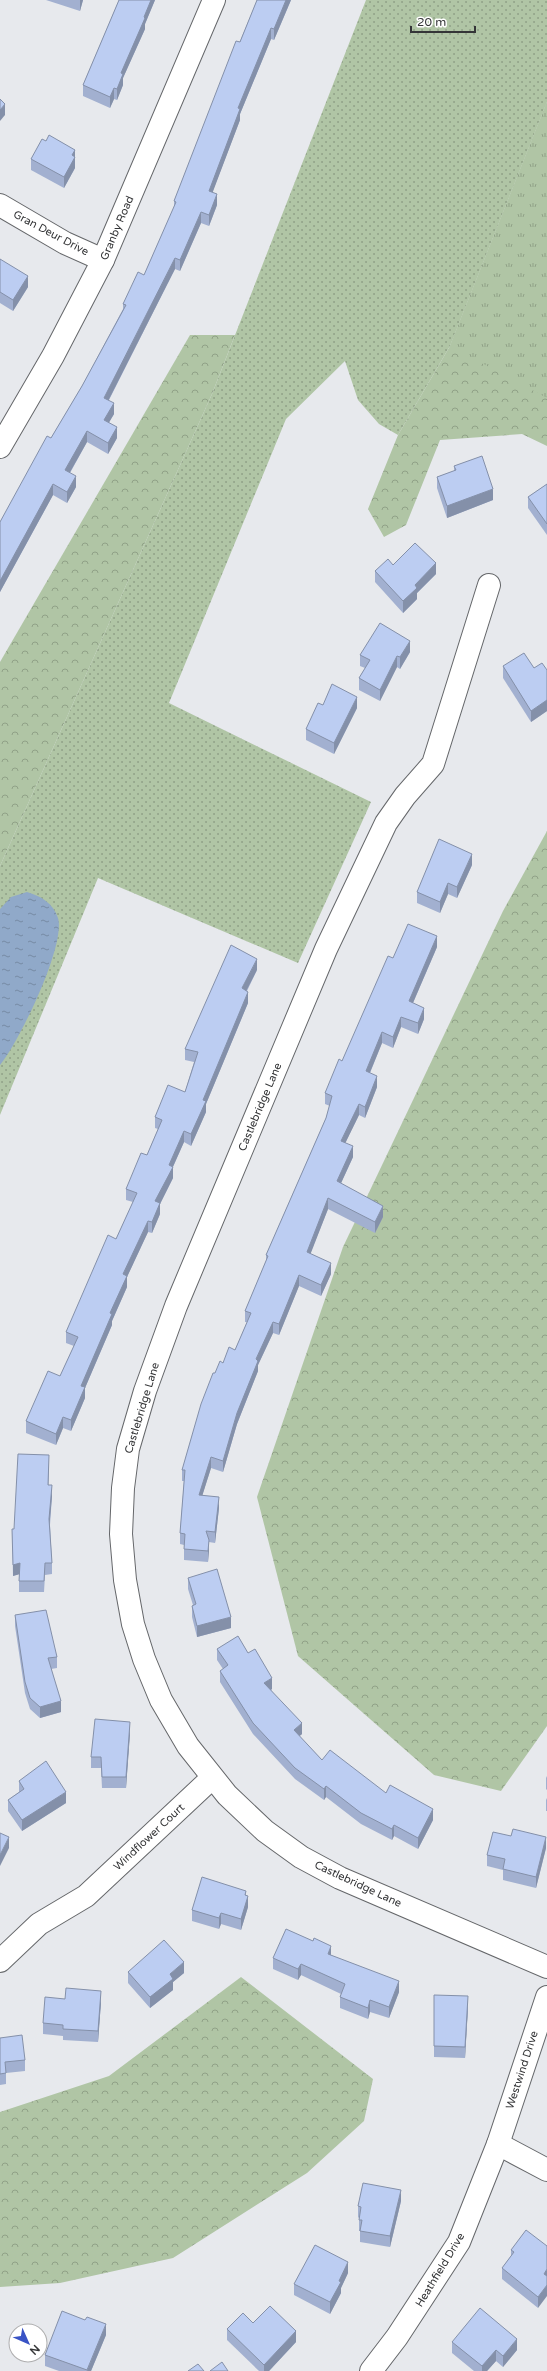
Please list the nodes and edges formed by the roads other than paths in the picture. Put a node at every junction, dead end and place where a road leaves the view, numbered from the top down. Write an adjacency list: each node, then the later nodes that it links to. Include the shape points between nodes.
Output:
1 (214, 0): 3 (street, Granby Road)
2 (0, 206): 3 (street, Gran Deur Drive)
3 (103, 260): 4 (street, Granby Road, via 53,356)
4 (0, 446)
5 (489, 585): 6 (street, Castlebridge Lane, via 433,764 386,823 326,949 176,1306 145,1391 128,1449 121,1534 124,1580 133,1624 144,1660 161,1700 188,1746)
6 (212, 1778): 7 (street, Windflower Court, via 86,1896 39,1924); 8 (street, Castlebridge Lane, via 265,1831 301,1857 340,1878)
7 (0, 1961)
8 (547, 1967)
9 (547, 1997): 10 (street, Westwind Drive)
10 (498, 2144): 11 (street); 12 (street, Heathfield Drive, via 459,2242 397,2337)
11 (547, 2170)
12 (371, 2371)

